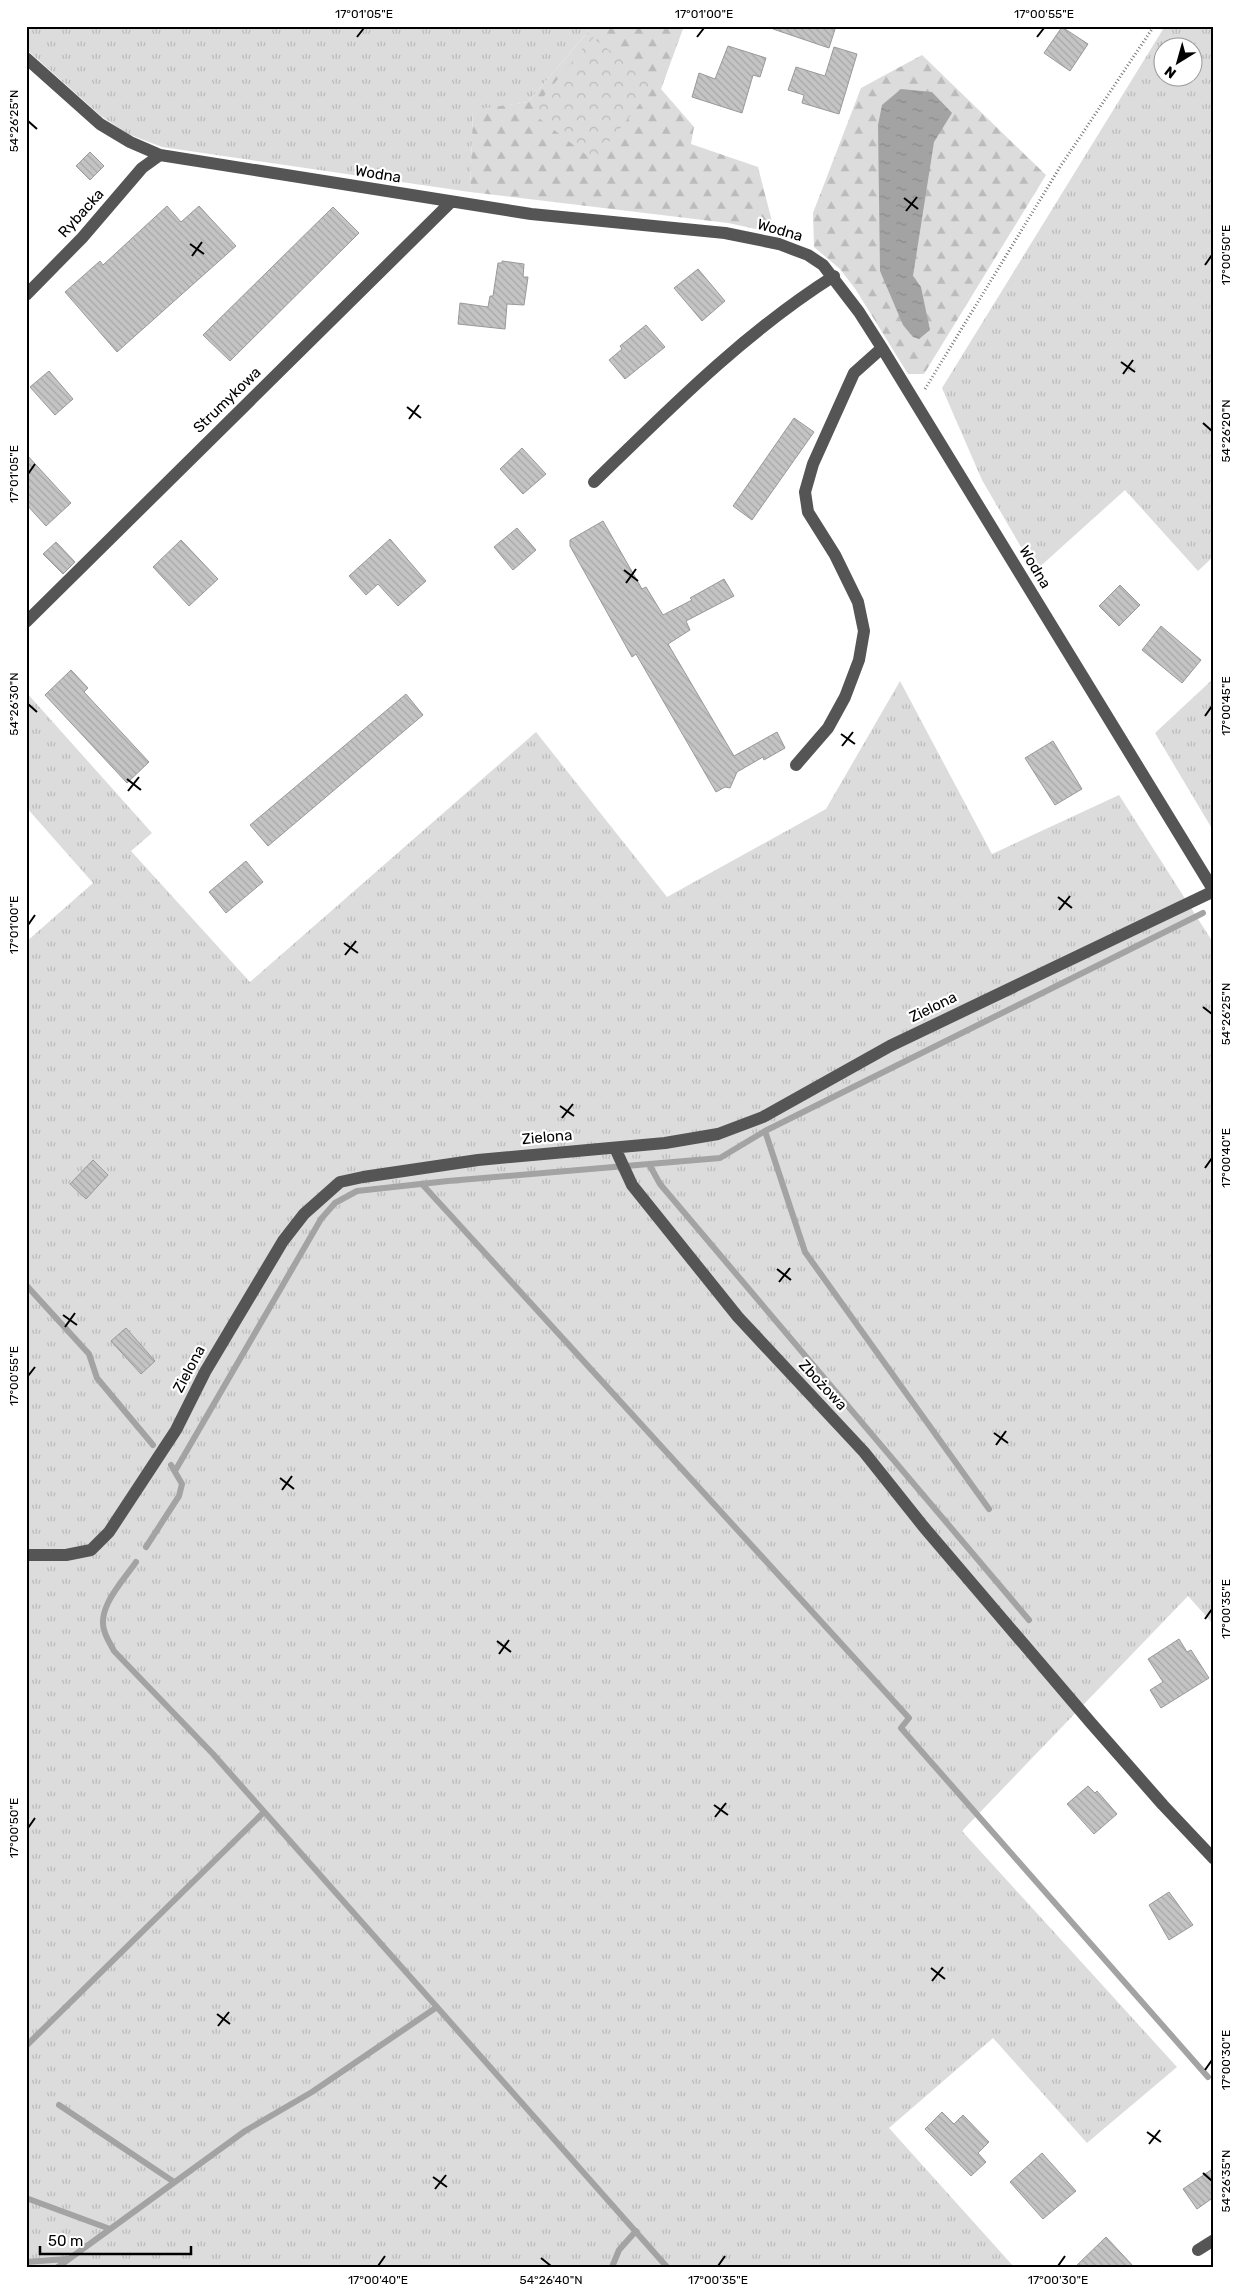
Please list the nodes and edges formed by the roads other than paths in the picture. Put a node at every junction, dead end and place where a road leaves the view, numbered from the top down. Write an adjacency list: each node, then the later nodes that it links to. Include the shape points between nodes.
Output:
1 (26, 58): 2 (street, Wodna, via 100,124)
2 (160, 155): 3 (street, Wodna); 5 (street, Rybacka, via 142,168 82,238)
3 (451, 202): 4 (street, Wodna, via 531,214 725,233 779,244 808,255); 8 (street, Strumykowa)
4 (834, 276): 6 (street, Wodna); 7 (street, via 795,301 721,360)
5 (26, 295)
6 (882, 348): 9 (street, via 854,373 813,464 804,492 808,512 858,602 864,631 859,660 845,697 828,728); 10 (street, Wodna)
7 (594, 482)
8 (26, 622)
9 (796, 765)
10 (1214, 891): 11 (street, Zielona, via 890,1046 763,1117 718,1134)
11 (614, 1148): 12 (street, Zielona, via 478,1160 340,1182 304,1214 283,1240 205,1372 176,1430 109,1532 91,1550 66,1555); 13 (street, Zbożowa, via 632,1185 738,1317 864,1452 923,1526)
12 (26, 1555)
13 (1214, 1860)
14 (1214, 2240): 15 (street)
15 (1198, 2250)

